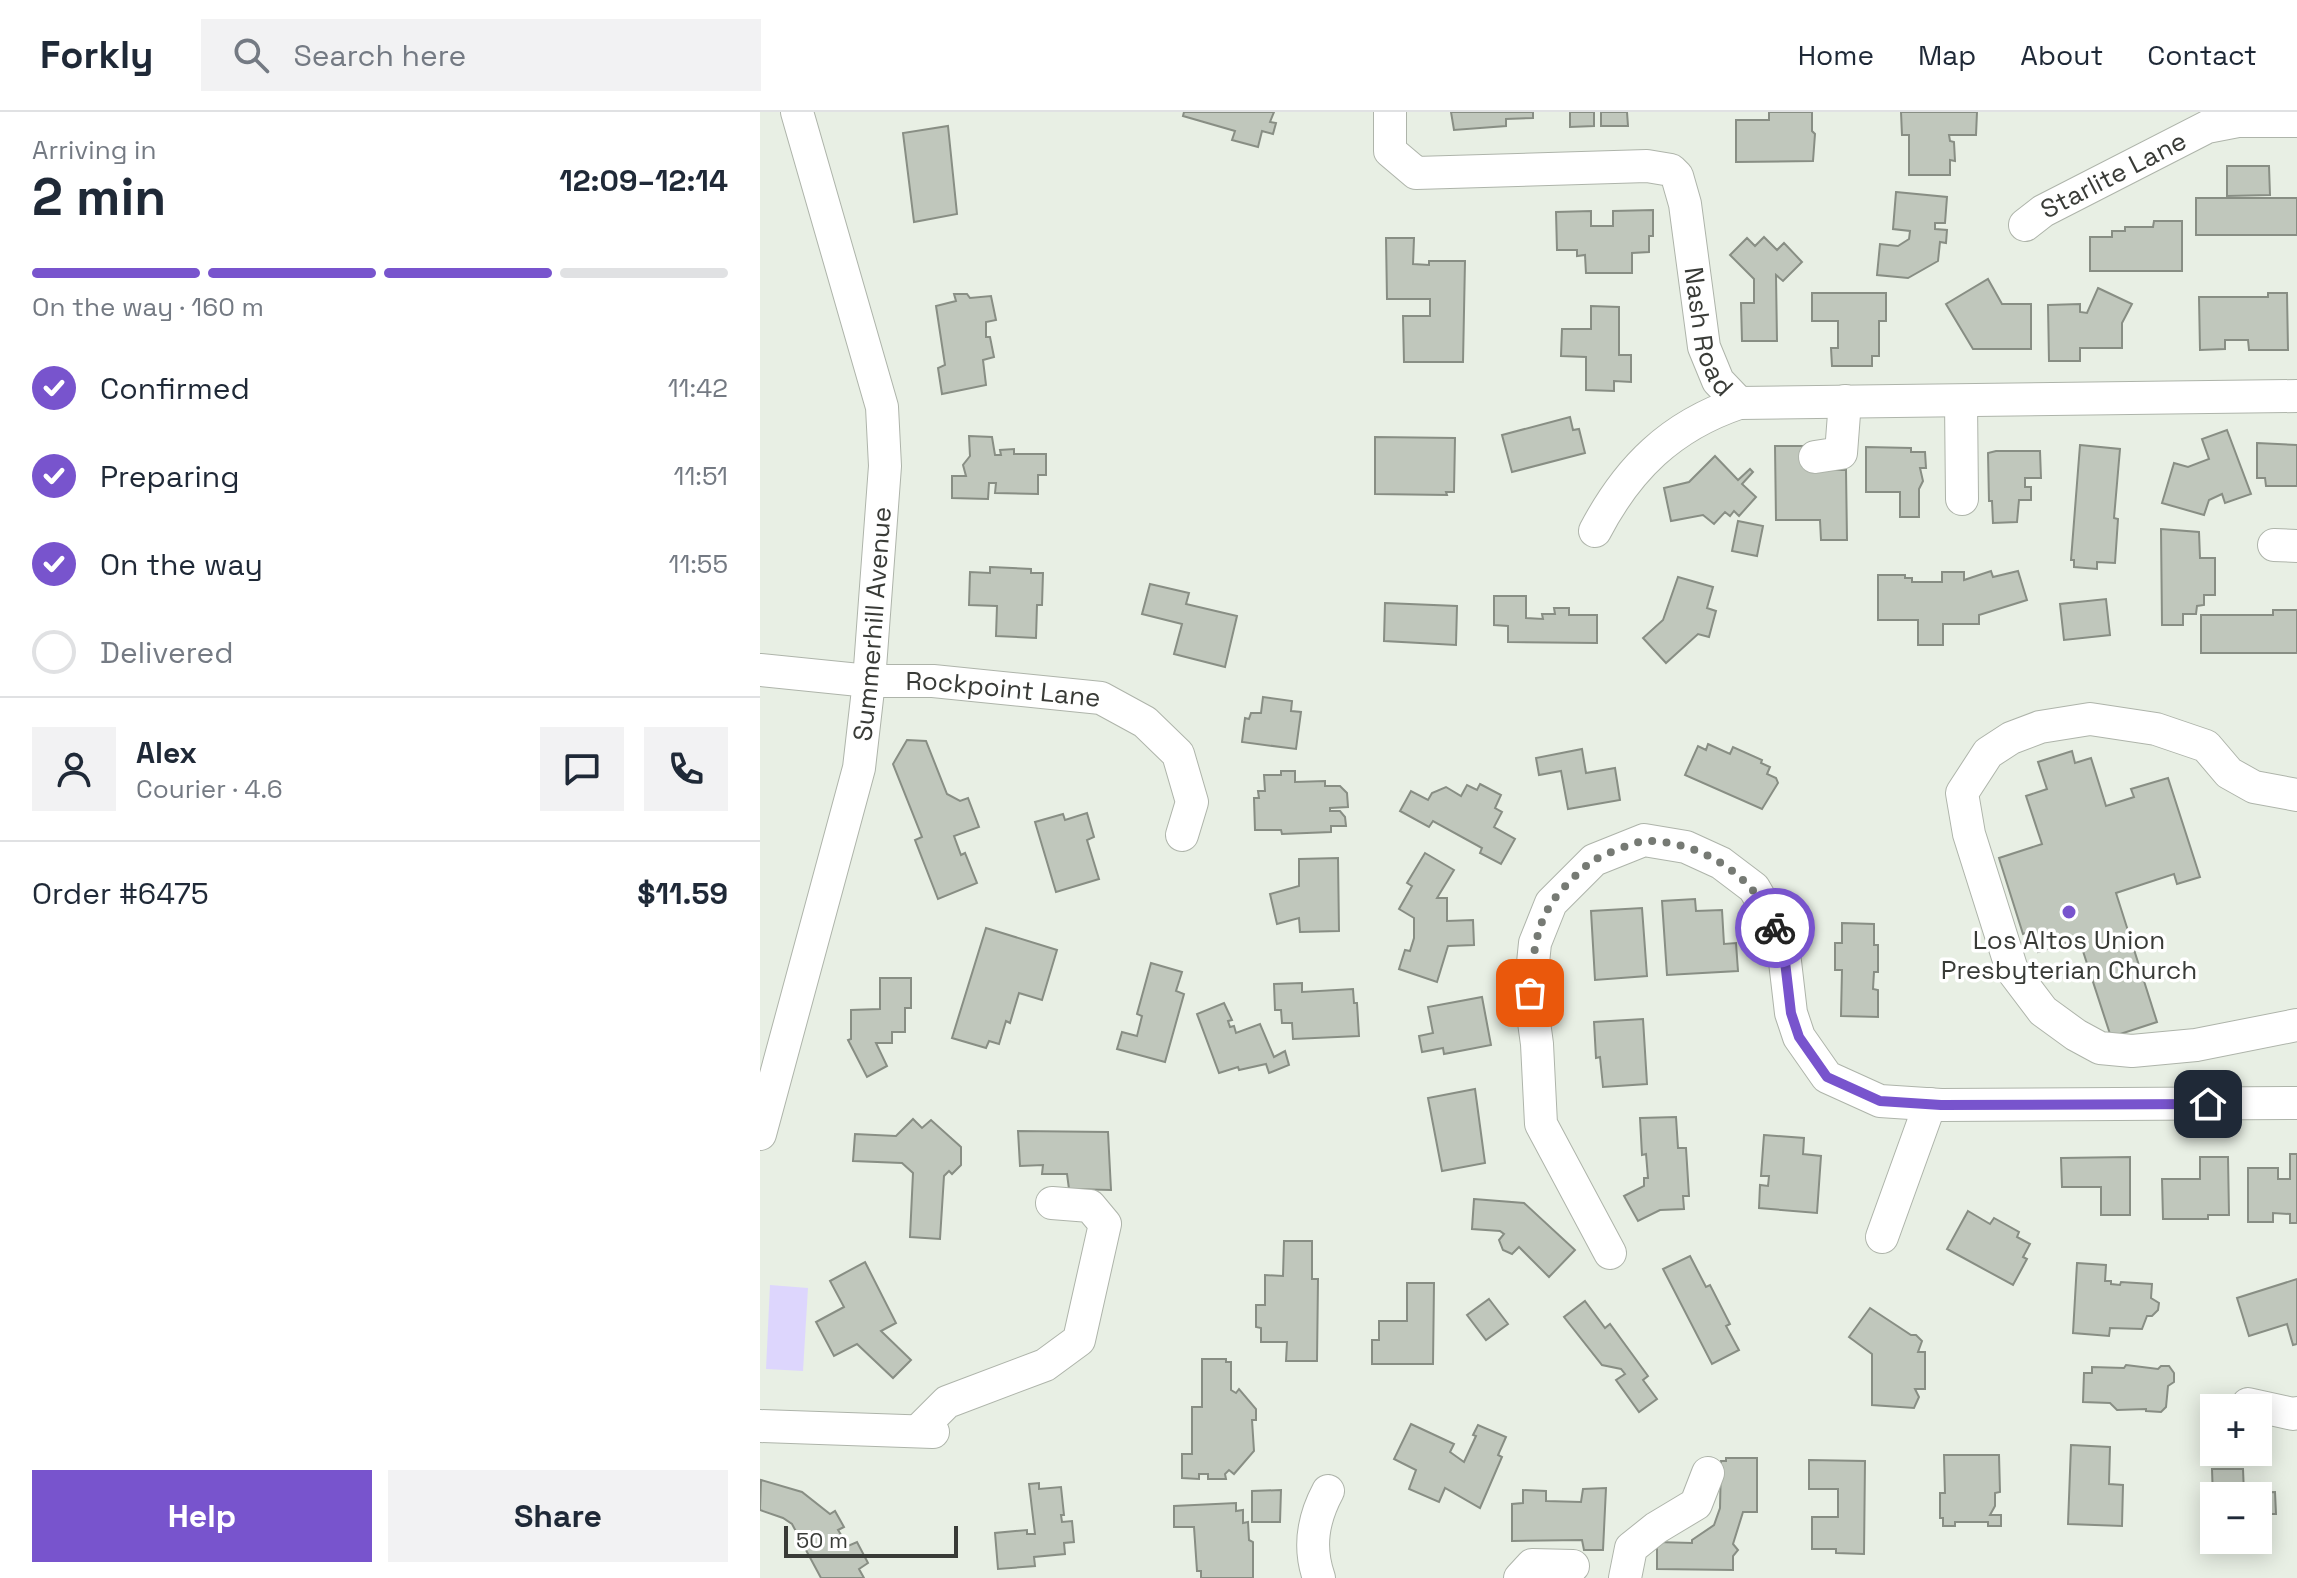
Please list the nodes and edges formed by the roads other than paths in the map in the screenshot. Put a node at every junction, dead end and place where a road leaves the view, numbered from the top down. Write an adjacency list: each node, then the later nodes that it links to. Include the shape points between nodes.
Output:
1 (797, 112): 13 (street, Summerhill Avenue, via 882,407 885,466)
2 (1390, 112): 8 (street, Nash Road, via 1390,151 1416,173 1647,166 1671,170 1685,204 1704,347 1718,381)
3 (2297, 121): 4 (street, Starlite Lane, via 2207,127)
4 (2025, 225)
5 (2297, 396): 7 (street, Nash Road)
6 (1845, 401): 7 (street, Nash Road); 8 (street, Nash Road); 9 (street, via 1841,453)
7 (1961, 401): 10 (street)
8 (1739, 403): 11 (street, via 1696,420 1661,445 1617,494)
9 (1815, 457)
10 (1962, 499)
11 (1595, 531)
12 (760, 670): 13 (street, Rockpoint Lane)
13 (869, 681): 15 (street, Rockpoint Lane, via 933,681 1101,698 1145,722 1178,754 1192,802); 19 (street, Summerhill Avenue, via 859,768)
14 (2297, 795): 16 (street, via 2254,787 2229,773 2206,746 2156,729 2090,719 2011,738 1988,753 1962,793 1969,834 2012,970 2043,1011 2076,1035 2100,1048 2132,1051 2196,1045)
15 (1182, 835)
16 (2297, 1025)
17 (2297, 1103): 18 (street)
18 (1930, 1104): 21 (street); 22 (street, via 1880,1101 1827,1077 1799,1037 1784,953 1772,919 1754,888 1721,863 1686,847 1644,840 1594,860 1551,903 1535,943 1530,993 1541,1124)
19 (760, 1134)
20 (1052, 1203): 25 (street, via 1090,1206 1105,1224 1079,1340 1045,1365 947,1402 925,1432)
21 (1882, 1237)
22 (1610, 1253)
23 (2272, 1409): 24 (street)
24 (2297, 1413)
25 (760, 1426)
26 (1708, 1473): 31 (street, via 1696,1504 1631,1548)
27 (1328, 1491): 30 (street, via 1312,1547)
28 (1530, 1563): 29 (street)
29 (1573, 1566)
30 (1319, 1578)
31 (1625, 1578)

